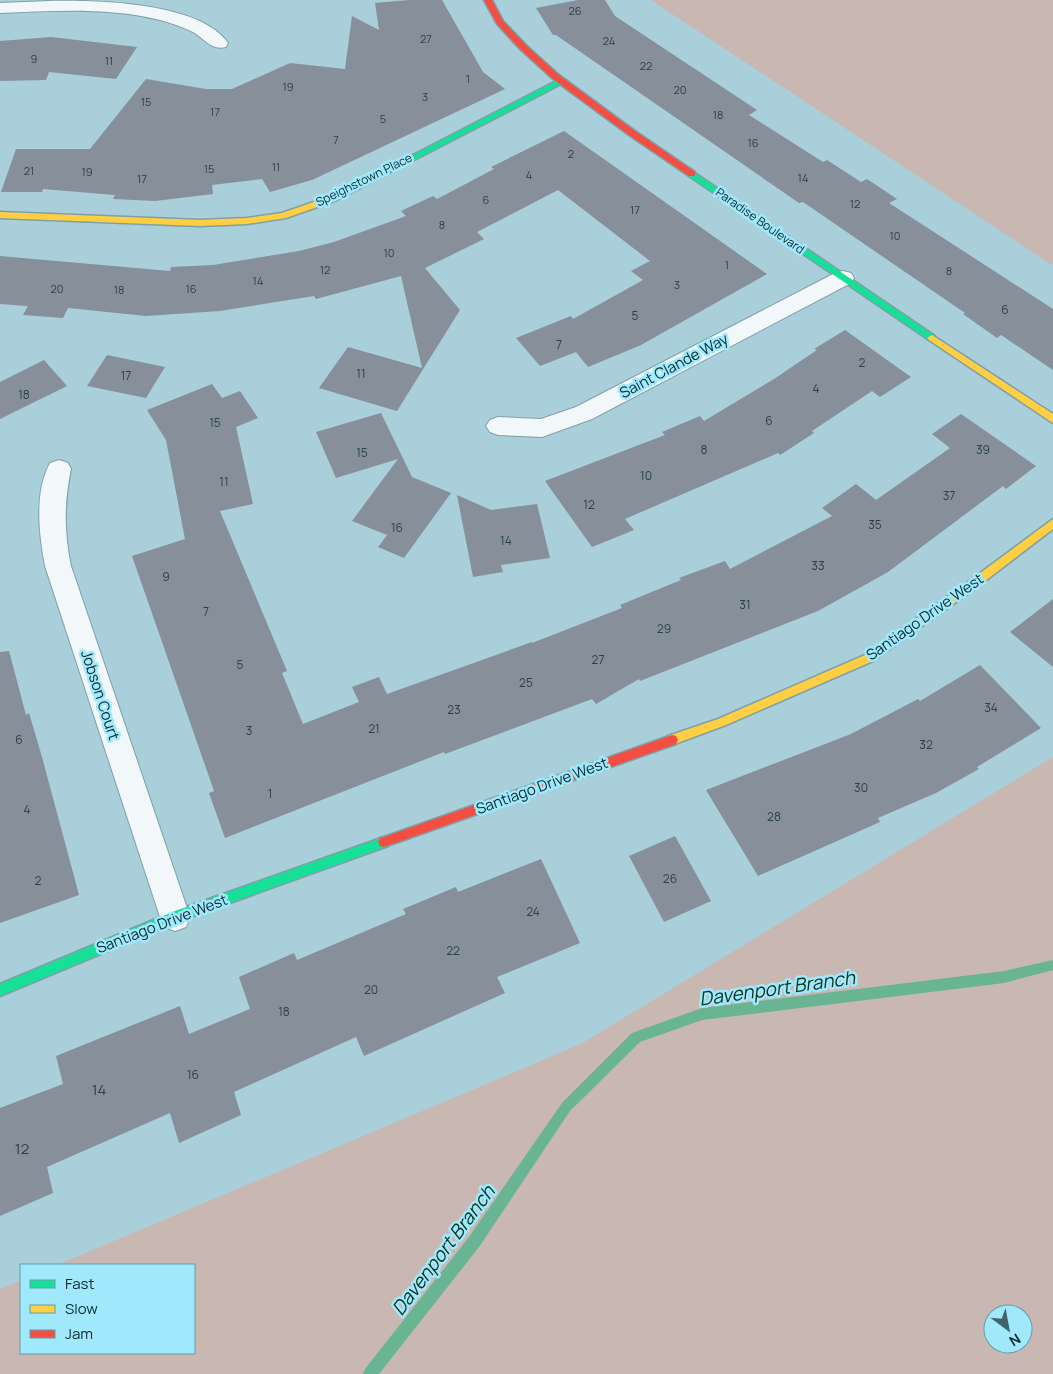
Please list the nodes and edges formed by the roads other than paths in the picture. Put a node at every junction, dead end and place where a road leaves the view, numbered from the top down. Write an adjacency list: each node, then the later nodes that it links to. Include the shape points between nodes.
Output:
1 (488, 0): 4 (street, Paradise Boulevard, via 502,25)
2 (0, 8): 3 (street, via 114,7 169,16 199,28)
3 (219, 43)
4 (563, 81): 5 (street, Speighstown Place, via 334,198 283,216 200,223); 6 (street, Paradise Boulevard)
5 (0, 215)
6 (843, 278): 7 (street, Paradise Boulevard); 8 (street, Saint Clande Way, via 584,413 542,428)
7 (1053, 419)
8 (498, 426)
9 (59, 469): 11 (street, Jobson Court, via 52,494 52,540 58,566)
10 (1053, 523): 11 (street, Santiago Drive West, via 869,658 722,722)
11 (175, 917): 12 (street, Santiago Drive West)
12 (0, 990)

